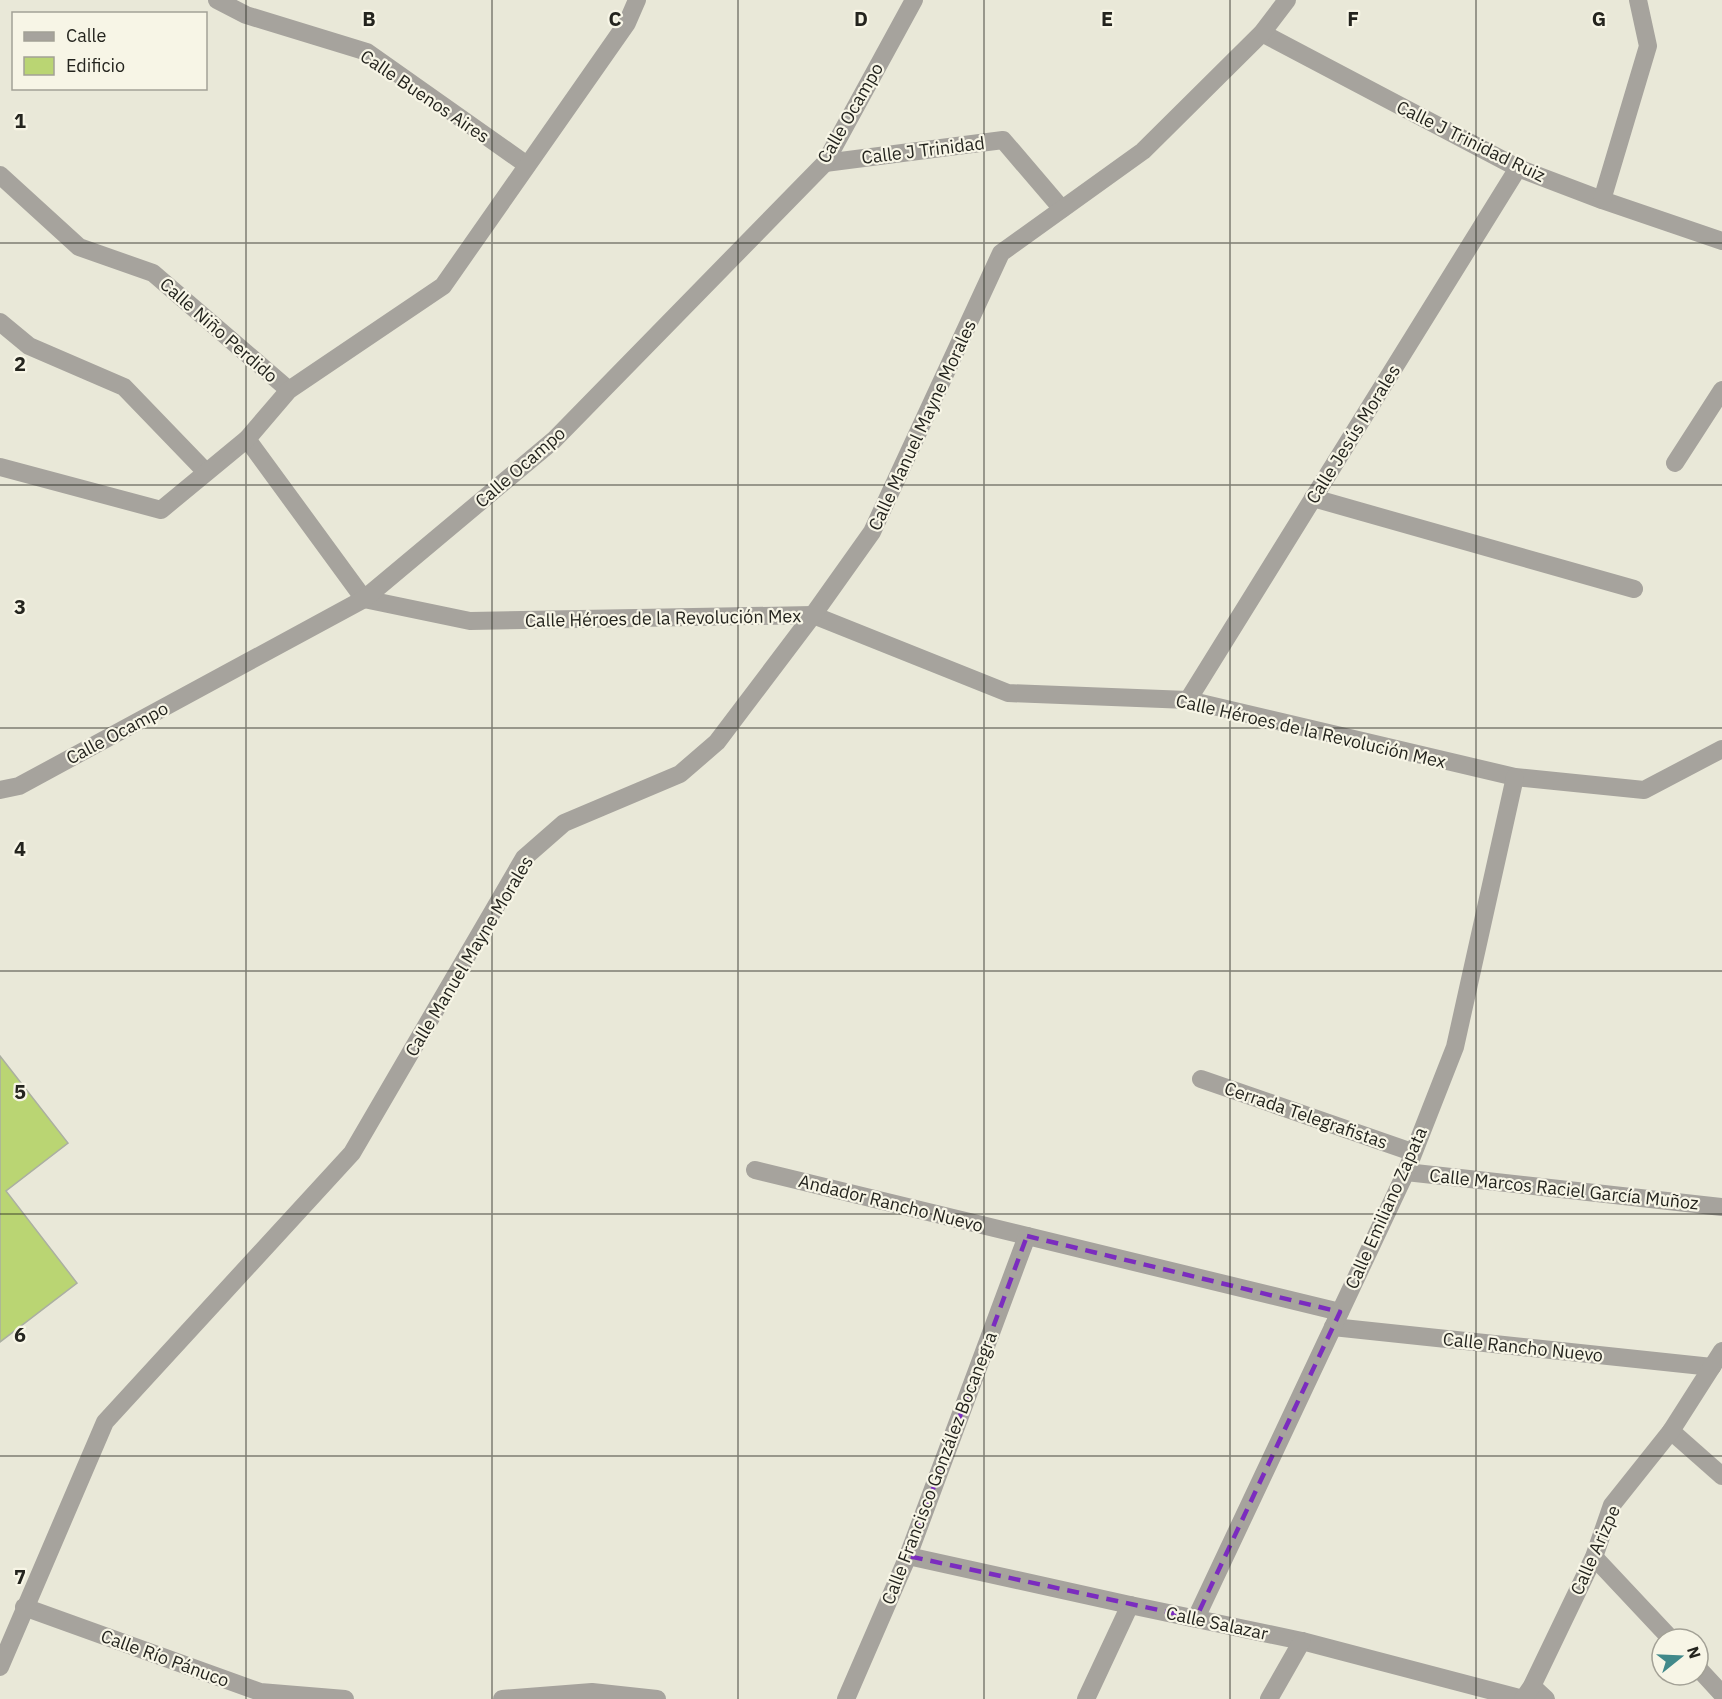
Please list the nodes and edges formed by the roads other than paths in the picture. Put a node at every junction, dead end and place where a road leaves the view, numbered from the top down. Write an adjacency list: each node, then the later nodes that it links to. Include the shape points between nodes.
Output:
1 (217, 0): 8 (street, Calle Buenos Aires, via 246,15 367,52)
2 (637, 0): 8 (street, via 627,23)
3 (914, 0): 7 (street, Calle Ocampo)
4 (1287, 0): 6 (street, Calle Manuel Mayne Morales)
5 (1638, 0): 11 (street, via 1648,46)
6 (1262, 33): 9 (street, Calle J Trinidad Ruiz); 12 (street, Calle Manuel Mayne Morales, via 1143,151)
7 (825, 163): 12 (street, Calle J Trinidad, via 1003,140); 23 (street, Calle Ocampo, via 555,440)
8 (527, 165): 15 (street, via 443,286)
9 (1518, 168): 11 (street, Calle J Trinidad Ruiz); 21 (street, Calle Jesús Morales)
10 (0, 175): 15 (street, Calle Niño Perdido, via 79,247 153,273)
11 (1602, 200): 13 (street, Calle J Trinidad Ruiz)
12 (1062, 209): 24 (street, Calle Manuel Mayne Morales, via 1001,253 872,532)
13 (1722, 241)
14 (0, 322): 20 (street, via 29,346 124,387)
15 (289, 390): 17 (street)
16 (1722, 390): 18 (street)
17 (247, 439): 20 (street); 23 (street)
18 (1675, 463)
19 (0, 467): 20 (street, via 161,510)
20 (206, 472)
21 (1313, 498): 22 (street); 25 (street, Calle Jesús Morales)
22 (1634, 589)
23 (364, 599): 24 (street, Calle Héroes de la Revolución Mex, via 470,621); 28 (street, Calle Ocampo, via 19,786)
24 (813, 615): 25 (street, Calle Héroes de la Revolución Mex, via 1008,693); 43 (street, Calle Manuel Mayne Morales, via 717,742 680,774 564,823 524,858 352,1153 105,1422)
25 (1188, 700): 27 (street, Calle Héroes de la Revolución Mex)
26 (1722, 749): 27 (street, Calle Héroes de la Revolución Mex, via 1644,790)
27 (1515, 777): 30 (street, Calle Emiliano Zapata, via 1455,1047)
28 (0, 790)
29 (1201, 1078): 30 (street, Cerrada Telegrafistas)
30 (1412, 1152): 32 (street, Calle Emiliano Zapata)
31 (755, 1170): 34 (street, Andador Rancho Nuevo)
32 (1406, 1172): 33 (street, Calle Marcos Raciel García Muñoz); 35 (street, Calle Emiliano Zapata)
33 (1722, 1207)
34 (1027, 1236): 35 (street, Calle Rancho Nuevo); 40 (street, Calle Francisco González Bocanegra)
35 (1337, 1319): 37 (street, Calle Rancho Nuevo); 44 (street, Calle Emiliano Zapata)
36 (1722, 1351): 37 (street, Calle Arizpe)
37 (1712, 1367): 38 (street, Calle Arizpe)
38 (1671, 1431): 39 (street); 41 (street, Calle Arizpe, via 1612,1505)
39 (1722, 1476)
40 (908, 1556): 42 (street, Calle Salazar); 54 (street, Calle Francisco González Bocanegra)
41 (1594, 1557): 45 (street); 49 (street, Calle Arizpe)
42 (1130, 1605): 44 (street, Calle Salazar); 55 (street)
43 (24, 1607): 47 (street, Calle Manuel Mayne Morales); 51 (street, Calle Río Pánuco, via 260,1692)
44 (1196, 1618): 46 (street, Calle Salazar)
45 (1660, 1627)
46 (1302, 1641): 49 (street, Calle Salazar); 56 (street)
47 (0, 1667)
48 (1710, 1681): 50 (street)
49 (1526, 1694): 57 (street)
50 (1722, 1694)
51 (345, 1699)
52 (502, 1699): 53 (street, via 592,1692)
53 (657, 1699)
54 (846, 1699)
55 (1086, 1699)
56 (1269, 1699)
57 (1546, 1699)

